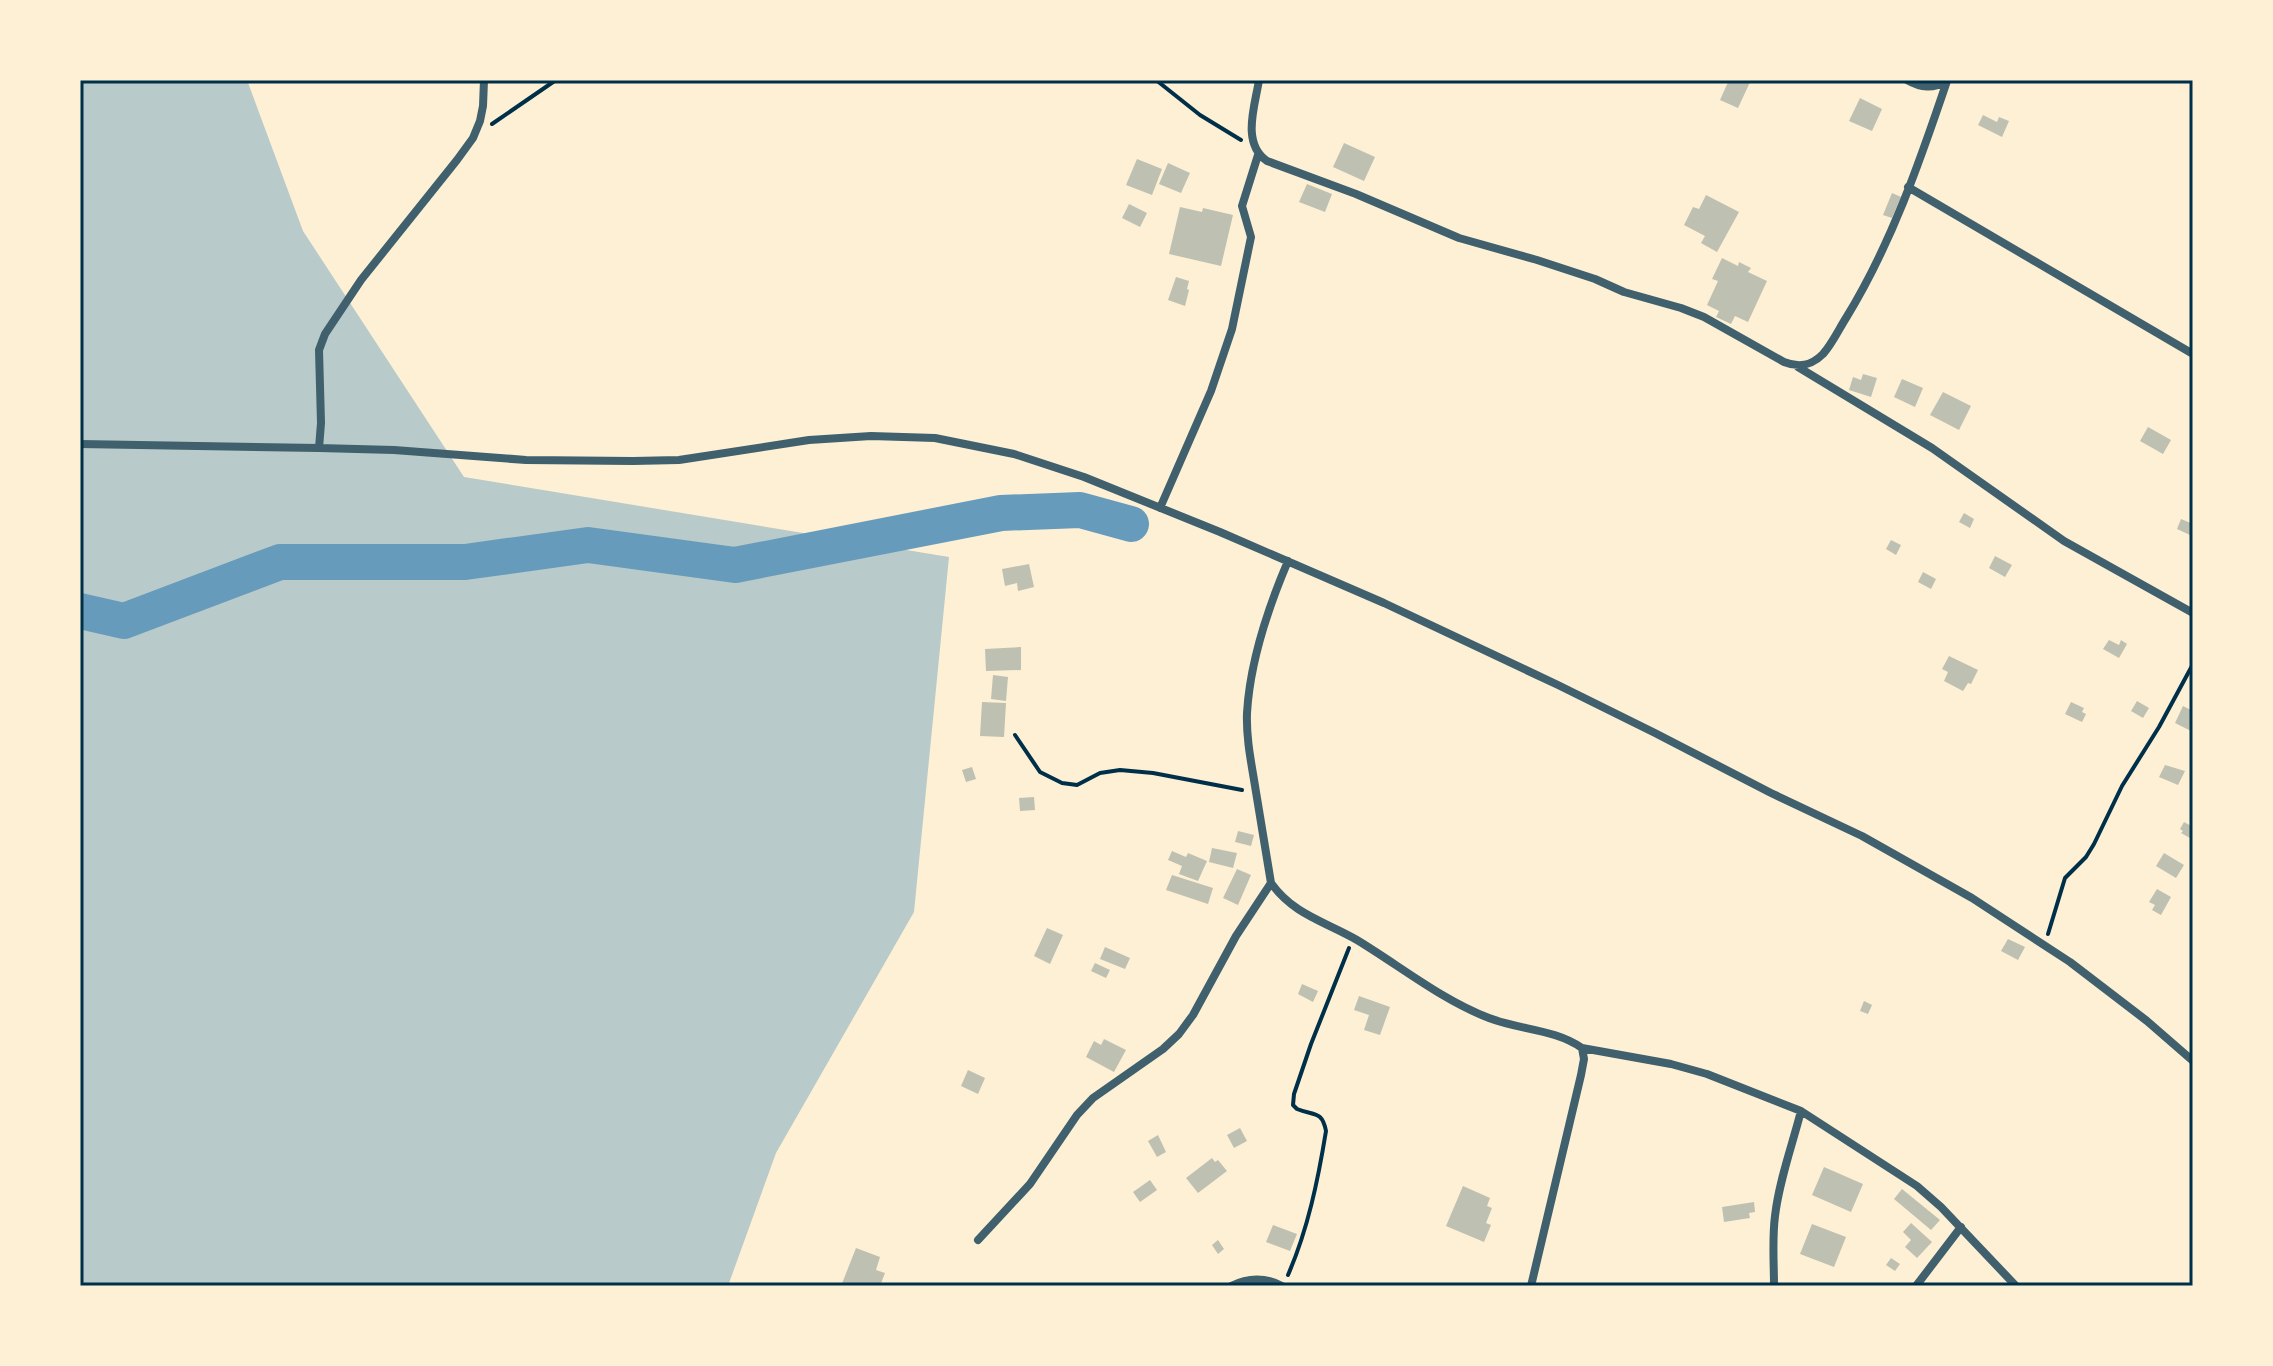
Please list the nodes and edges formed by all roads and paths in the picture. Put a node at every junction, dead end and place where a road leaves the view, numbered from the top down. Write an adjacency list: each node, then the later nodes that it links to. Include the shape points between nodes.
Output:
1 (484, 80): 7 (street)
2 (556, 80): 7 (path)
3 (1156, 80): 8 (path)
4 (1259, 80): 8 (street, via 1251,130)
5 (1907, 80): 6 (street, via 1931,87)
6 (1947, 80): 9 (street)
7 (473, 138): 13 (street, via 325,334 319,350)
8 (1256, 151): 11 (street, via 1275,164 1459,238 1704,317); 14 (street, via 1242,206 1251,237 1232,329)
9 (1908, 187): 10 (street); 11 (street, via 1851,309 1823,354)
10 (2193, 354)
11 (1798, 367): 16 (street, via 1932,448 2064,541)
12 (80, 444): 13 (street)
13 (319, 448): 14 (street, via 633,461 679,460 839,437 935,438 1014,454)
14 (1160, 508): 15 (street)
15 (1288, 561): 19 (street, via 1262,630 1247,714); 22 (street, via 1520,667 1862,836)
16 (2193, 613)
17 (2193, 664): 22 (path, via 2094,844 2065,878)
18 (1015, 735): 19 (path, via 1040,772 1062,783 1077,785 1120,770)
19 (1257, 792): 20 (street)
20 (1271, 883): 21 (street, via 1298,911); 28 (street, via 1179,1034 1093,1098 1030,1184)
21 (1354, 938): 23 (street, via 1479,1014 1560,1036); 30 (path, via 1294,1094 1293,1105 1320,1116 1326,1131 1307,1222)
22 (2044, 945): 24 (street)
23 (1582, 1048): 26 (street, via 1707,1074); 31 (street, via 1581,1075)
24 (2188, 1051): 25 (street)
25 (2193, 1061)
26 (1801, 1111): 27 (street, via 1917,1186); 32 (street, via 1774,1218)
27 (1961, 1227): 33 (street); 34 (street)
28 (978, 1240)
29 (1231, 1286): 30 (street, via 1261,1278)
30 (1283, 1286)
31 (1531, 1286)
32 (1774, 1286)
33 (1916, 1286)
34 (2016, 1286)

